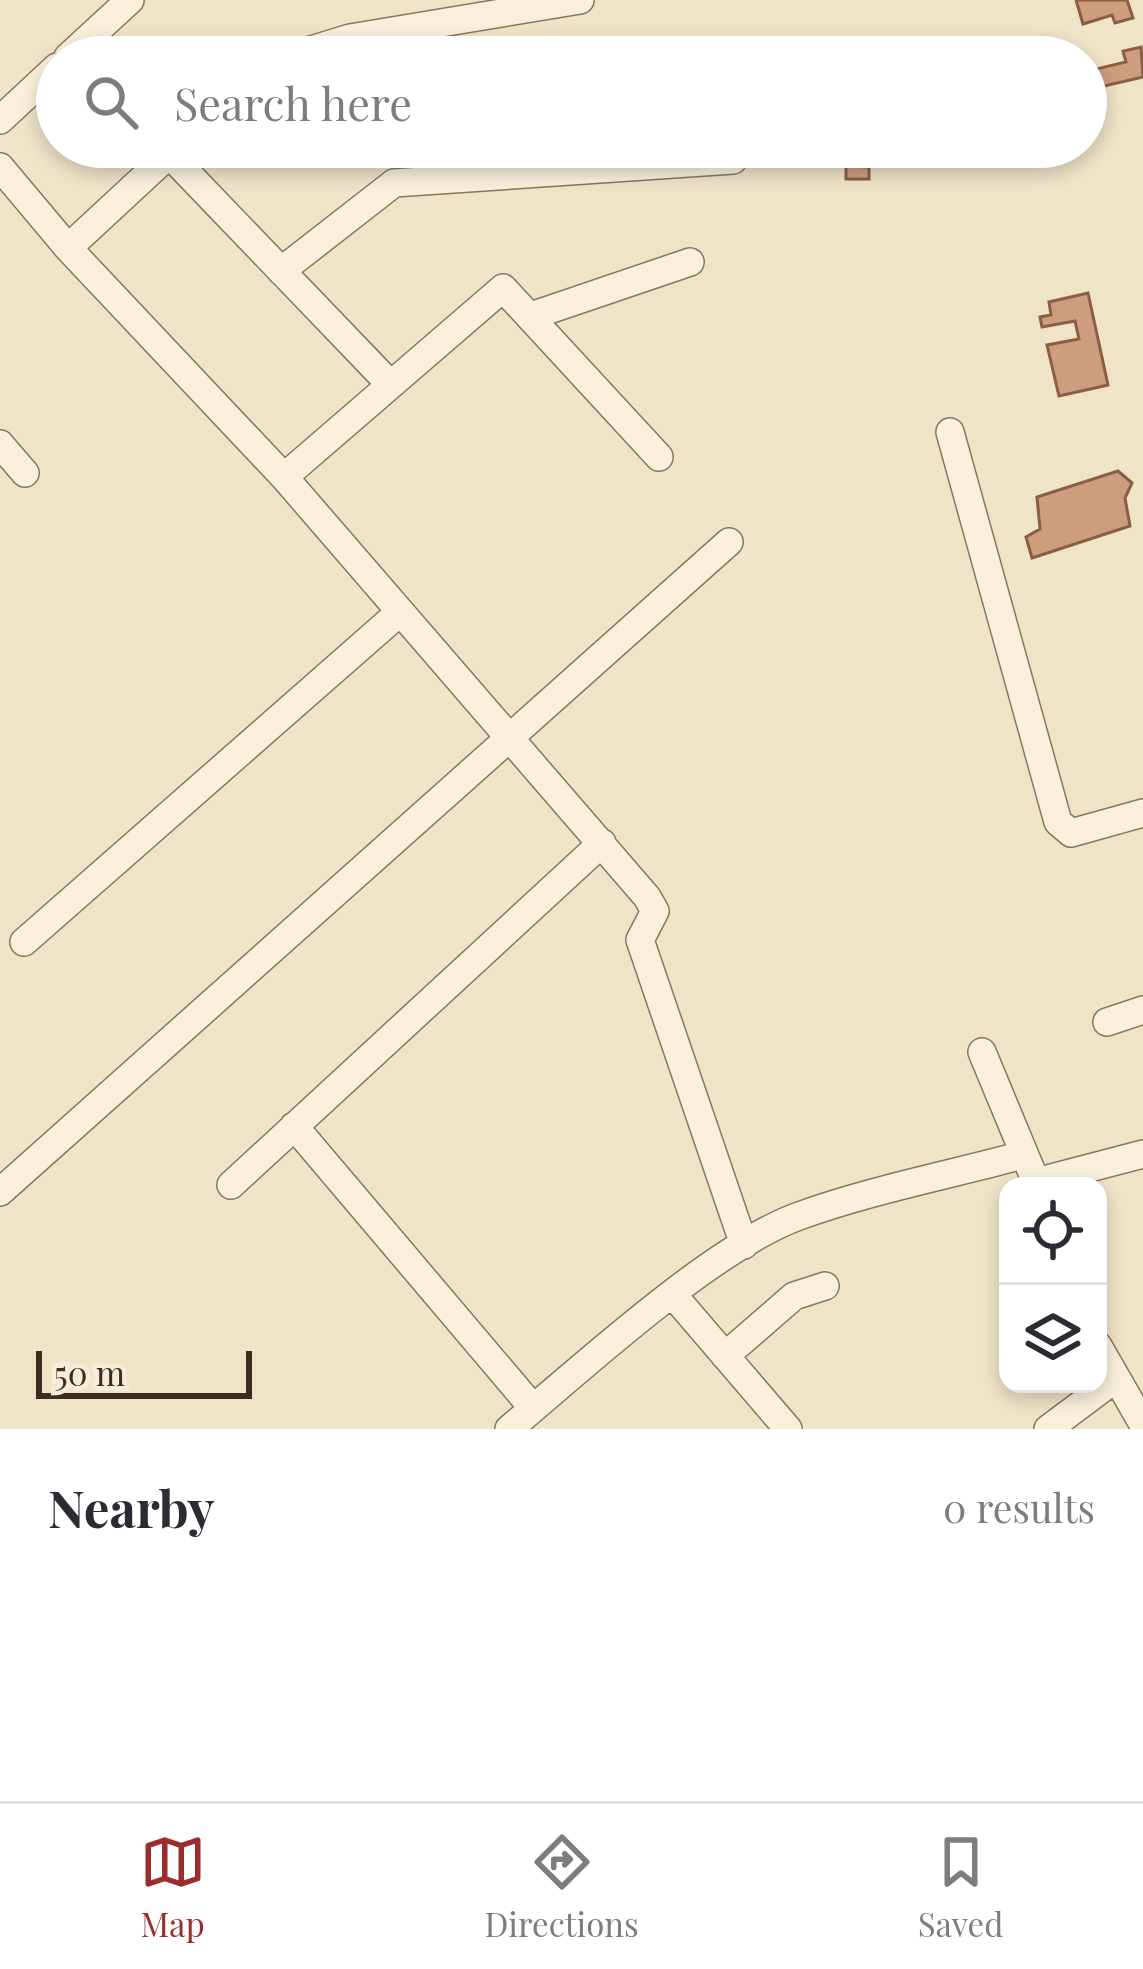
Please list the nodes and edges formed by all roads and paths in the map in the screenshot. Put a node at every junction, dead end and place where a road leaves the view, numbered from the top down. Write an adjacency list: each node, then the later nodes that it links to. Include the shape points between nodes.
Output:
1 (130, 0): 4 (street)
2 (580, 0): 3 (street)
3 (512, 5): 5 (street)
4 (91, 36)
5 (360, 36)
6 (36, 87): 7 (street)
7 (0, 120)
8 (0, 167): 12 (street)
9 (155, 168): 12 (street)
10 (188, 168): 14 (street)
11 (616, 168): 14 (street, via 394,183)
12 (68, 248): 21 (street)
13 (690, 262): 15 (street)
14 (281, 271): 16 (street)
15 (531, 316): 16 (street, via 502,288 493,290); 19 (street)
16 (390, 384): 21 (street)
17 (950, 432): 25 (street, via 1058,822 1070,833)
18 (0, 444): 20 (street)
19 (659, 457)
20 (26, 473)
21 (284, 477): 23 (street)
22 (729, 542): 24 (street)
23 (400, 612): 24 (street); 27 (street)
24 (508, 734): 26 (street); 35 (street)
25 (1143, 813)
26 (602, 843): 31 (street); 36 (street, via 655,911 640,940)
27 (24, 942)
28 (1143, 1010): 29 (street)
29 (1107, 1022)
30 (982, 1052): 33 (street)
31 (294, 1126): 34 (street); 42 (street)
32 (1143, 1154): 33 (street, via 1041,1184)
33 (1023, 1155): 36 (street, via 796,1217)
34 (231, 1185)
35 (0, 1192)
36 (744, 1245): 38 (street)
37 (825, 1286): 39 (street, via 794,1296)
38 (674, 1295): 39 (street); 42 (street)
39 (724, 1356): 45 (street)
40 (1107, 1363): 41 (street)
41 (1115, 1379): 43 (street); 46 (street)
42 (533, 1408): 44 (street)
43 (1143, 1424)
44 (509, 1429)
45 (788, 1429)
46 (1048, 1429)

